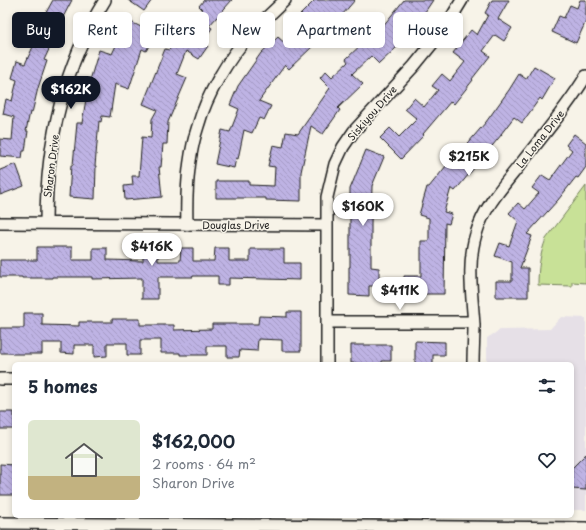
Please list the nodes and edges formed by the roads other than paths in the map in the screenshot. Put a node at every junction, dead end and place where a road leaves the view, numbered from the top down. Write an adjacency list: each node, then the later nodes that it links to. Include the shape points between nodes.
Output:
1 (105, 0): 6 (street, Sharon Drive, via 75,58 60,107 49,162)
2 (284, 0): 7 (street, via 249,34 231,58 211,93 193,143 186,200)
3 (462, 0): 8 (street, Siskiyou Drive, via 445,28 354,131 343,147 334,164 327,197)
4 (586, 76): 10 (street, La Loma Drive, via 560,115 494,197 483,216 472,251)
5 (0, 223): 6 (street, Douglas Drive)
6 (46, 223): 7 (street, Douglas Drive)
7 (187, 225): 8 (street, Douglas Drive)
8 (327, 225): 9 (street, Siskiyou Drive)
9 (328, 322): 10 (street); 11 (street, Siskiyou Drive)
10 (473, 322): 12 (street, La Loma Drive)
11 (327, 362)
12 (473, 362)
13 (0, 379): 14 (street)
14 (12, 379)
15 (472, 518): 19 (street)
16 (0, 523): 17 (street)
17 (326, 524): 19 (street)
18 (586, 528): 19 (street)
19 (472, 529)

